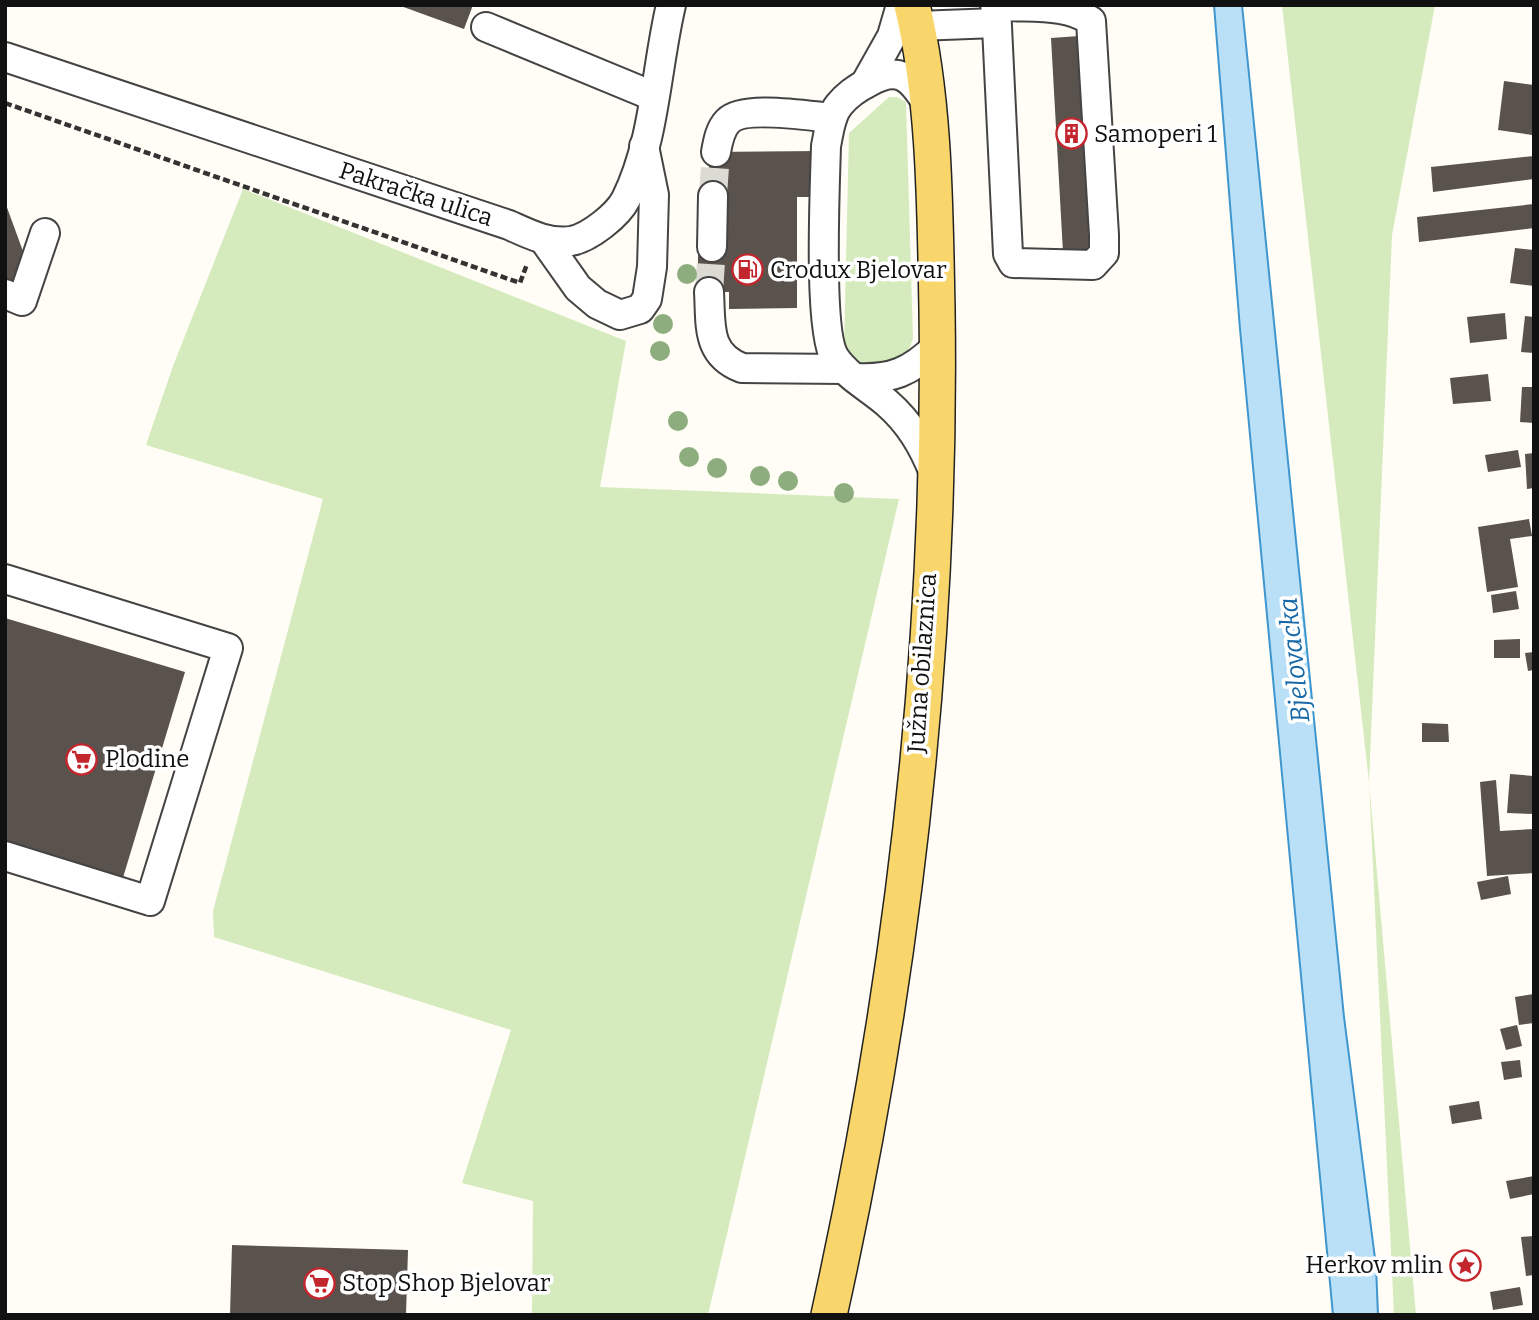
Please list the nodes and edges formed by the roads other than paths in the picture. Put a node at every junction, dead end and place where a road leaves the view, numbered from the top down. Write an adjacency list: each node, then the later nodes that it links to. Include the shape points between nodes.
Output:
1 (671, 5): 7 (street, Pakračka ulica)
2 (996, 11): 2 (street, via 1008,254 1013,263 1025,265 1093,265 1104,253 1104,235 1091,21 1066,10); 3 (street)
3 (910, 12): 6 (street); 8 (main road, Južna obilaznica)
4 (486, 27): 7 (street)
5 (5, 57): 14 (street, Pakračka ulica, via 496,221)
6 (865, 84): 8 (street, via 883,74 895,74 916,85); 9 (street, via 838,105)
7 (653, 96): 10 (street, Pakračka ulica)
8 (926, 102): 18 (main road, Južna obilaznica, via 935,215)
9 (832, 118): 11 (street, via 744,112 729,120); 19 (street, via 826,146 826,318 833,355)
10 (644, 144): 14 (street, Pakračka ulica, via 625,202 598,228 573,241); 14 (street, via 654,195 652,267 647,299 640,309 620,315 597,304)
11 (716, 152)
12 (713, 196): 15 (street)
13 (44, 233): 17 (street, via 22,301)
14 (537, 247)
15 (712, 247)
16 (709, 292): 19 (street, via 712,335 718,353 730,363 742,368)
17 (5, 294)
18 (937, 346): 19 (street, via 903,374 880,379); 20 (main road, Južna obilaznica)
19 (850, 374): 20 (street, via 905,421 922,442)
20 (934, 473): 23 (main road, Južna obilaznica, via 926,650 896,949 863,1162)
21 (5, 579): 22 (street, via 228,648 150,901)
22 (5, 856)
23 (829, 1315)

